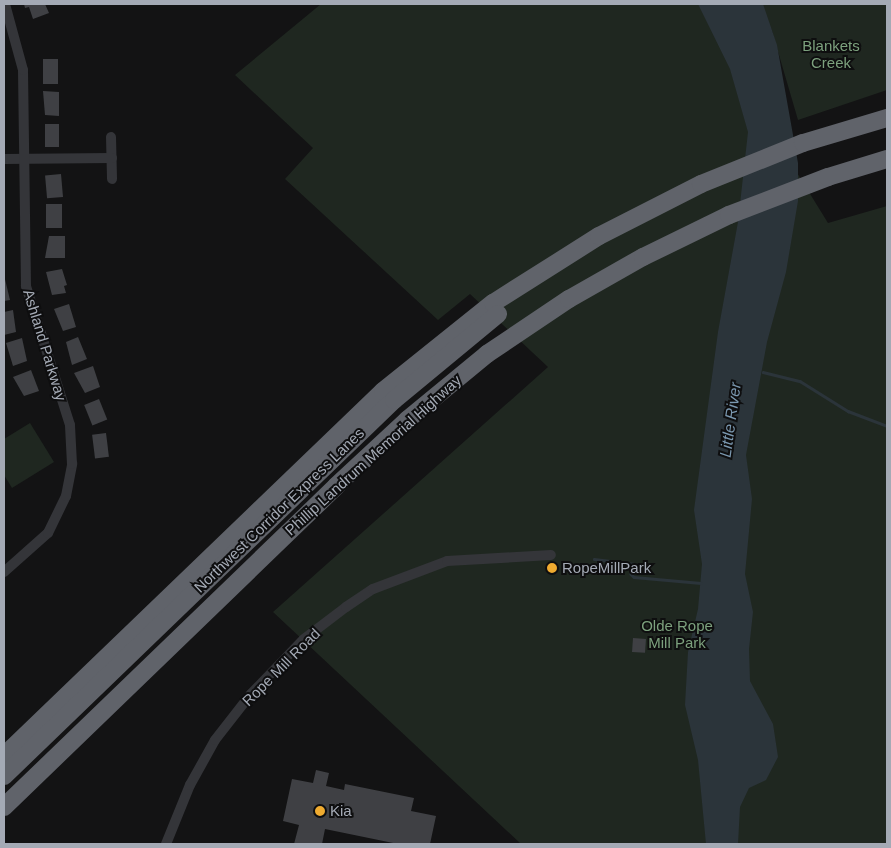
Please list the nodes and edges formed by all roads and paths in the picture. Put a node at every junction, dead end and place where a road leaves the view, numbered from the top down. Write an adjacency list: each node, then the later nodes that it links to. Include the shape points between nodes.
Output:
1 (5, 4): 6 (street, Ashland Parkway, via 23,70)
2 (887, 118): 9 (highway, via 767,156 670,198)
3 (111, 138): 4 (street)
4 (112, 158): 6 (street); 8 (street)
5 (4, 159): 6 (street)
6 (24, 159): 11 (street, Ashland Parkway, via 26,286 70,425 72,464 66,496 48,533)
7 (880, 161): 15 (highway, Phillip Landrum Memorial Highway, via 729,215 643,257 527,325 440,392 336,486)
8 (112, 179)
9 (564, 256): 12 (highway, via 468,321 382,391); 16 (highway, Northwest Corridor Express Lanes, via 524,294 455,347 394,400)
10 (551, 556): 19 (street, Rope Mill Road, via 447,561 372,589 346,607 304,639 251,694 215,740 190,785)
11 (4, 572)
12 (42, 718): 13 (highway); 14 (highway)
13 (4, 747)
14 (4, 756)
15 (42, 770): 17 (highway, Phillip Landrum Memorial Highway); 18 (highway)
16 (4, 776)
17 (4, 807)
18 (4, 815)
19 (166, 844)

